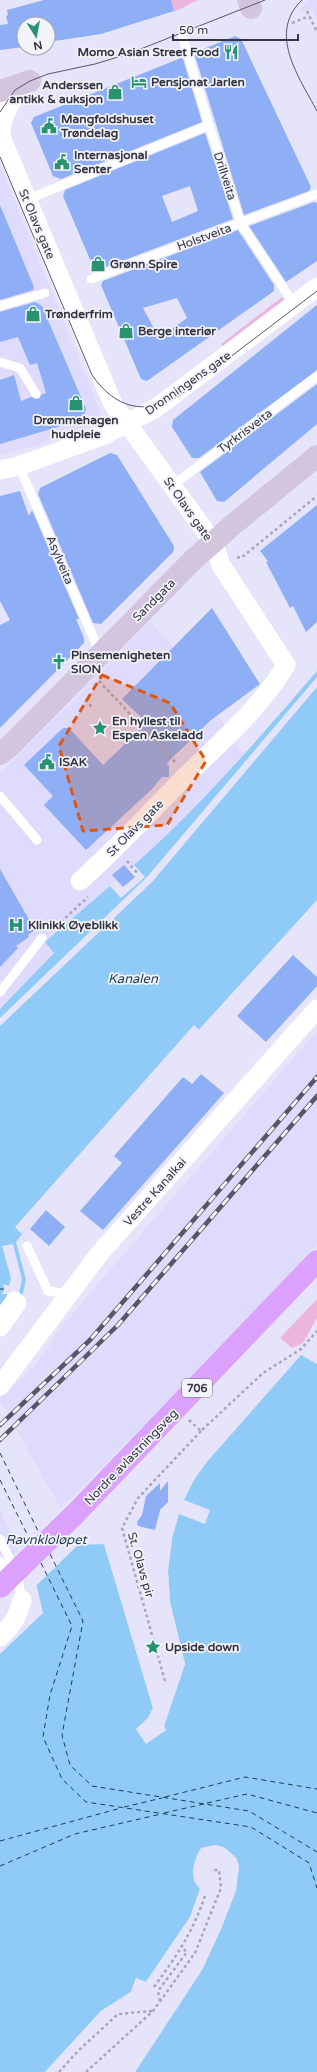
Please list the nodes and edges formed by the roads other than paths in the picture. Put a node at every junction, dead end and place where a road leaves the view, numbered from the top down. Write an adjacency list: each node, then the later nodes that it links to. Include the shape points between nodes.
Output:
1 (182, 35): 5 (lane, Drillveita)
2 (30, 80): 3 (main road); 4 (main road); 7 (street, St Olavs gate, via 15,96 2,116 0,126 1,137)
3 (0, 81)
4 (0, 90)
5 (209, 125): 7 (lane); 8 (lane, Drillveita)
6 (317, 194): 8 (lane, Holstveita)
7 (26, 200): 17 (street, St Olavs gate, via 113,404)
8 (241, 224): 9 (lane, Holstveita); 12 (lane, Drillveita)
9 (91, 279)
10 (317, 287): 12 (street, Dronningens gate)
11 (46, 293): 13 (lane)
12 (294, 304): 17 (street, Dronningens gate, via 156,408)
13 (0, 306)
14 (0, 362): 16 (lane, via 20,368)
15 (317, 376): 21 (lane, Tyrkrisveita)
16 (36, 394)
17 (127, 424): 19 (street, Dronningens gate); 21 (street, St Olavs gate)
18 (317, 456): 22 (main road, Sandgata)
19 (19, 466): 20 (street, Dronningens gate); 23 (lane, Asylveita)
20 (0, 470)
21 (172, 486): 22 (street, St Olavs gate)
22 (213, 542): 23 (main road, Sandgata); 27 (street, St Olavs gate, via 221,565 286,665 276,681 236,728)
23 (94, 661): 24 (main road, Sandgata)
24 (0, 754)
25 (0, 796): 26 (lane)
26 (37, 840)
27 (80, 882)
28 (42, 938): 29 (lane)
29 (0, 992)
30 (317, 1009): 33 (street, Vestre Kanalkai, via 100,1253)
31 (26, 1246): 33 (lane, via 48,1291)
32 (317, 1261): 42 (highway, Nordre avlastningsveg / 706, via 76,1513)
33 (69, 1294): 39 (street, Vestre Kanalkai)
34 (20, 1309): 38 (lane)
35 (0, 1313): 36 (street, via 13,1295 16,1297)
36 (0, 1320): 37 (street, via 15,1301 17,1303)
37 (0, 1327)
38 (0, 1335)
39 (1, 1385)
40 (0, 1540): 43 (lane, via 17,1575)
41 (0, 1560): 43 (lane)
42 (0, 1587)
43 (22, 1600): 44 (street, via 18,1616)
44 (0, 1637)

